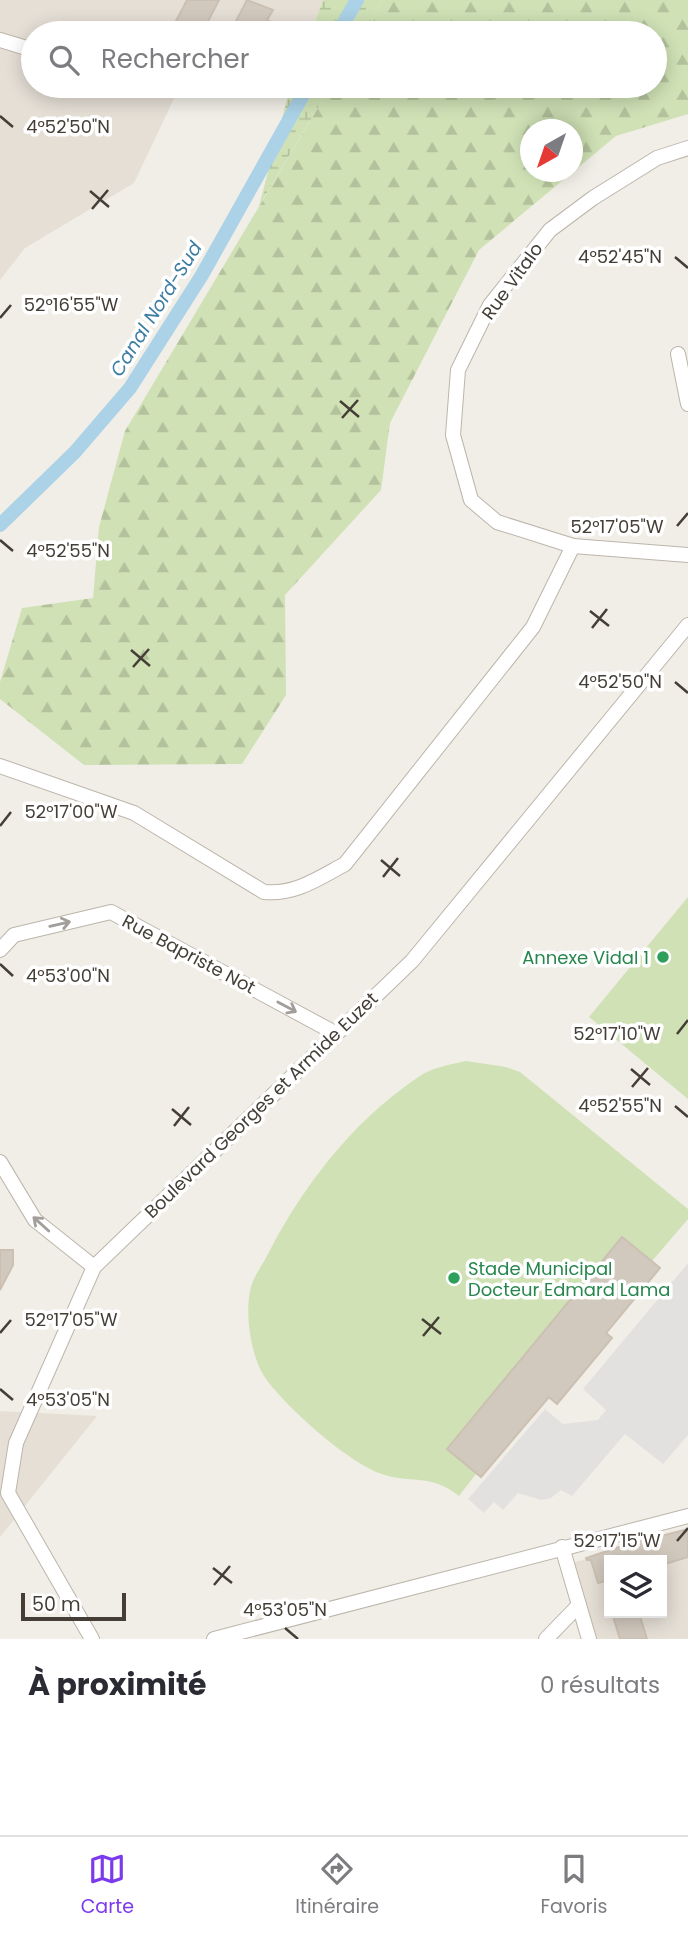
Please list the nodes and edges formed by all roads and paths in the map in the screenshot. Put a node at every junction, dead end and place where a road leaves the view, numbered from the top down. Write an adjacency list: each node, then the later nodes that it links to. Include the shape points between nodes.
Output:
1 (0, 40): 2 (street)
2 (21, 46)
3 (688, 148): 6 (street, Rue Vitalo, via 657,158 550,230 490,305 458,370 453,435 471,500 497,522)
4 (678, 354): 5 (street)
5 (688, 404)
6 (573, 546): 7 (street, Rue Vitalo); 9 (street, via 533,627 345,864 303,887 280,894 264,892 134,813)
7 (688, 555)
8 (688, 625): 11 (street, Boulevard Georges et Armide Euzet, via 412,961)
9 (0, 766)
10 (0, 950): 11 (street, Rue Bapriste Not, one-way to 11, via 14,935 111,912)
11 (335, 1033): 13 (street, Boulevard Georges et Armide Euzet)
12 (0, 1162): 13 (street, one-way to 12, via 35,1220)
13 (94, 1267): 17 (street, Boulevard Georges et Armide Euzet, via 16,1443 8,1493)
14 (688, 1516): 15 (street)
15 (562, 1547): 16 (street); 18 (street)
16 (579, 1605): 19 (street); 20 (street)
17 (92, 1639)
18 (214, 1639)
19 (546, 1639)
20 (589, 1639)

